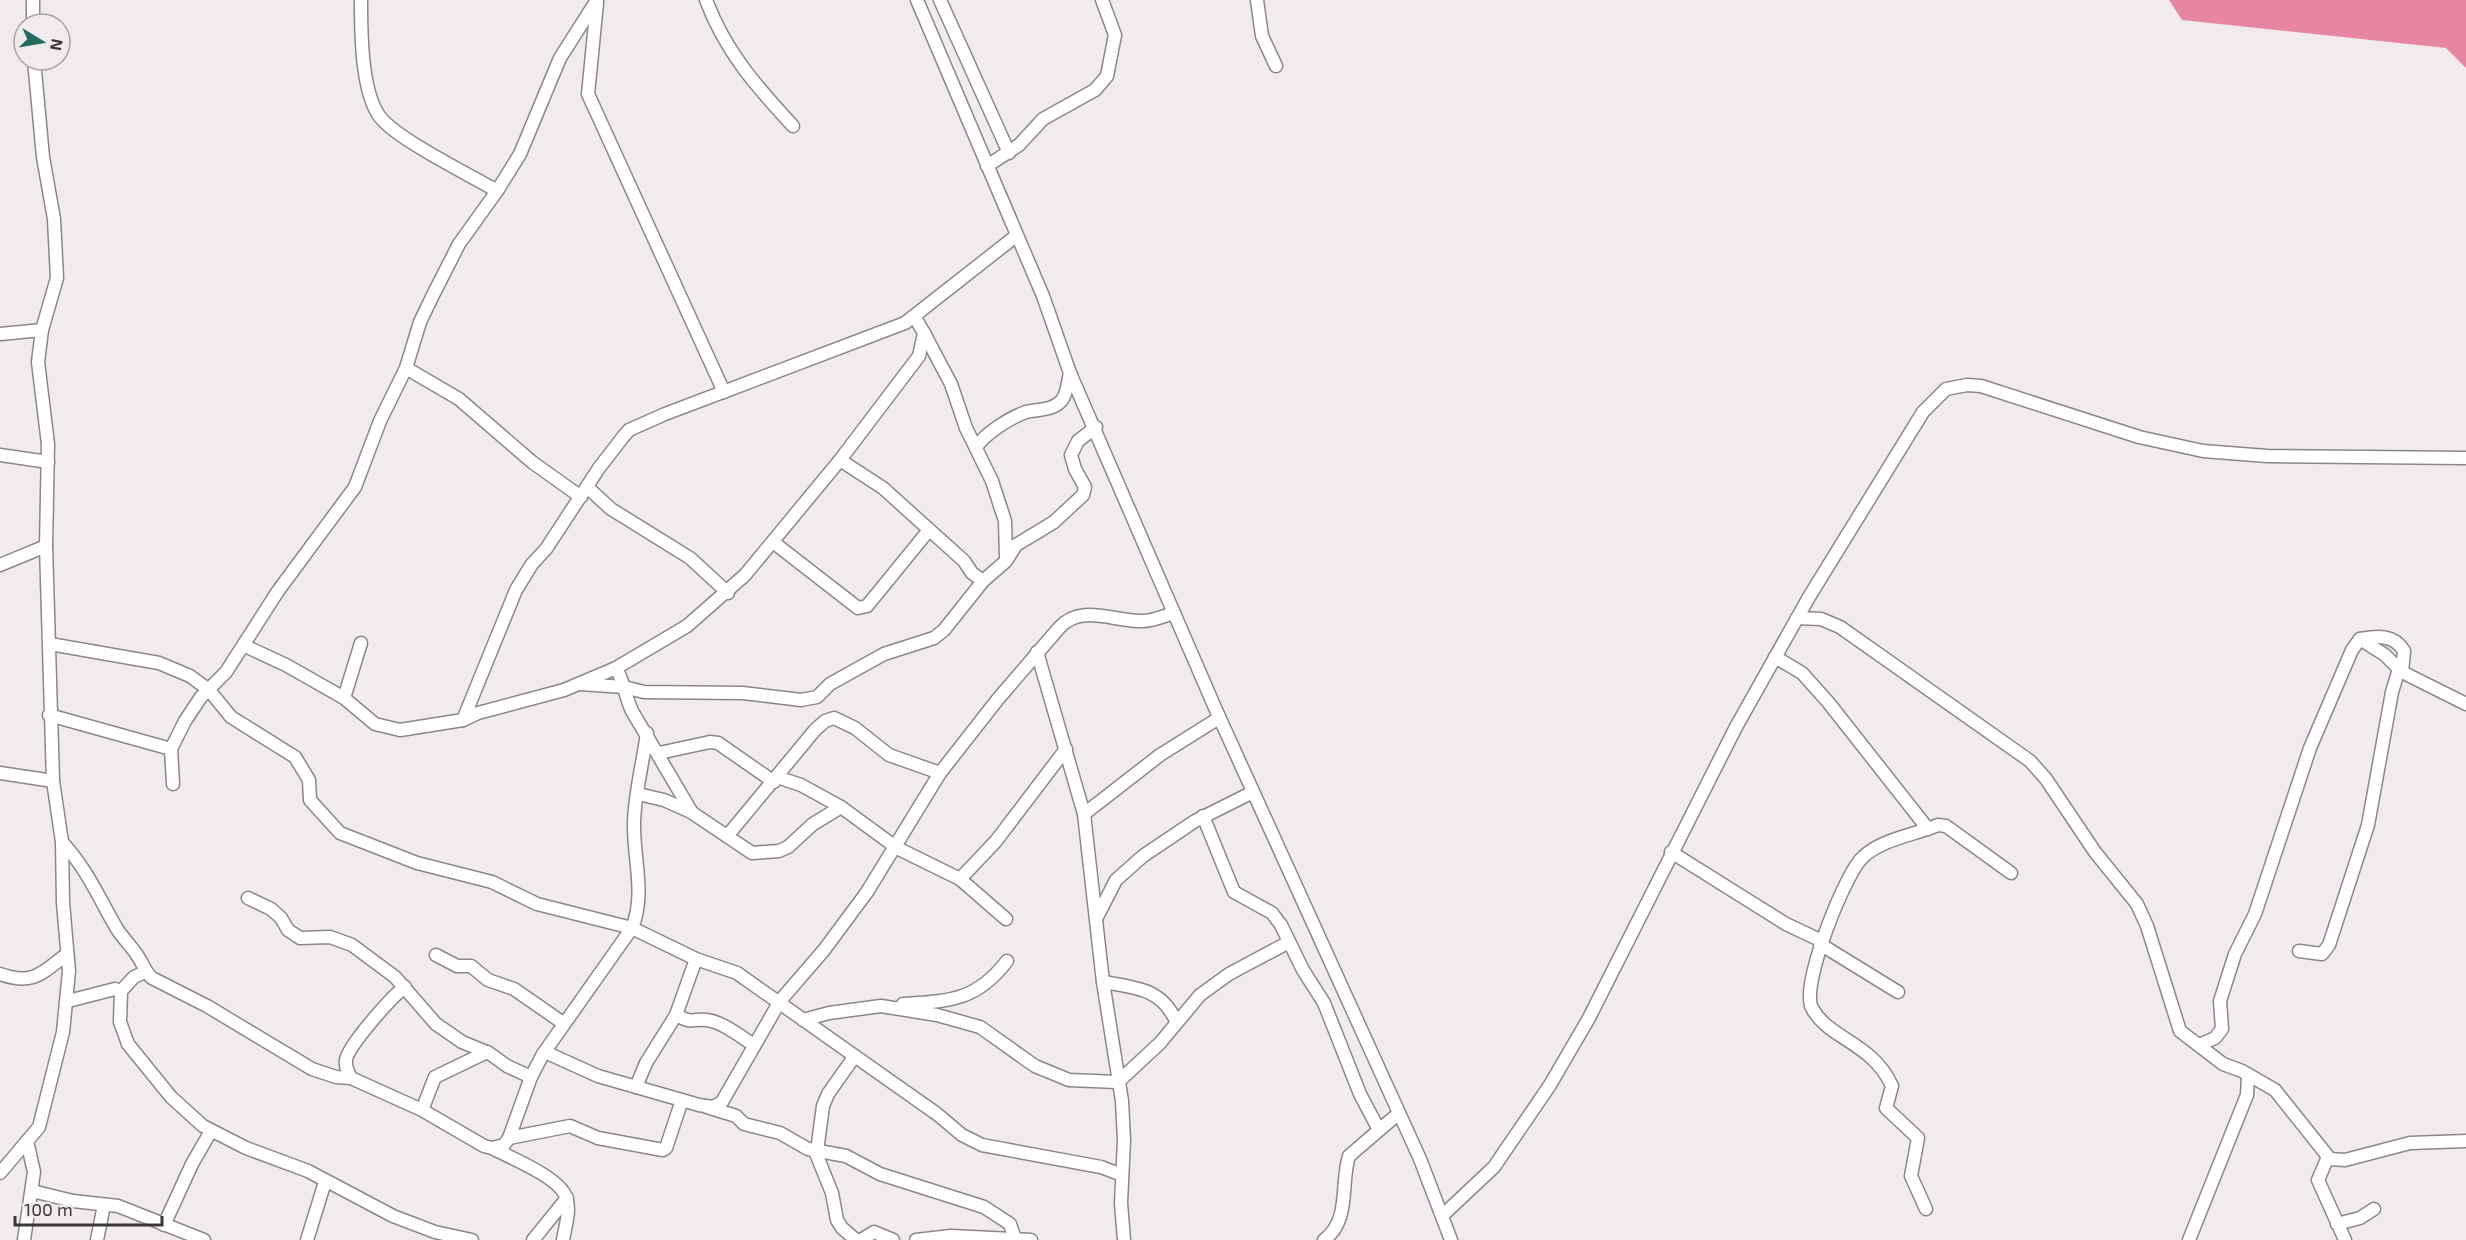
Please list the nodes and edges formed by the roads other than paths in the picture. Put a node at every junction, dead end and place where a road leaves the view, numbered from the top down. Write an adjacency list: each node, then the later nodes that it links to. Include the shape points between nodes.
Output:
1 (361, 0): 13 (street, via 368,88 381,118)
2 (597, 0): 13 (street, via 560,58 520,154); 21 (street, via 588,94)
3 (706, 0): 10 (street, via 718,32 756,86)
4 (917, 0): 12 (street)
5 (940, 0): 11 (street)
6 (1102, 0): 11 (street, via 1115,35 1107,76 1095,90 1036,125)
7 (1257, 0): 8 (street, via 1262,36)
8 (1276, 66)
9 (35, 72): 16 (street, via 43,157 54,219 57,278)
10 (793, 126)
11 (1009, 153): 12 (street)
12 (987, 166): 14 (street)
13 (497, 191): 19 (street, via 456,249 420,322)
14 (1016, 236): 15 (street); 20 (street, via 1043,296)
15 (914, 316): 17 (street); 21 (street, via 878,334)
16 (42, 330): 18 (street); 27 (street, via 38,362)
17 (924, 333): 23 (street, via 951,384); 26 (street, via 919,356 911,369)
18 (0, 334)
19 (406, 368): 28 (street, via 459,399 532,462); 41 (street, via 380,421 355,487 278,591)
20 (1070, 373): 22 (street); 23 (street, via 1059,403 1023,413)
21 (724, 392): 28 (street, via 629,430)
22 (1096, 427): 32 (street, via 1078,441 1071,455 1086,487 1083,495 1054,522 1016,545); 36 (street)
23 (976, 447): 32 (street, via 1005,521)
24 (0, 454): 27 (street)
25 (2466, 458): 37 (street, via 2267,456 2203,451 2105,427 1981,386 1958,386 1946,389 1923,412)
26 (840, 460): 29 (street, via 883,488); 30 (street)
27 (48, 462): 31 (street)
28 (584, 492): 35 (street, via 690,558); 53 (street, via 516,590)
29 (929, 530): 30 (street, via 867,606 858,608); 34 (street)
30 (773, 542): 35 (street)
31 (46, 546): 33 (street); 40 (street)
32 (1006, 561): 34 (street)
33 (0, 566)
34 (983, 580): 47 (street, via 934,638 884,654 830,684 810,700 743,693 644,692)
35 (728, 592): 44 (street, via 687,626)
36 (1174, 613): 42 (street, via 1144,621 1101,615 1072,616); 52 (street)
37 (1797, 618): 43 (street); 101 (street, via 1821,619 1840,627 2030,761 2137,904 2175,1022 2188,1039)
38 (2360, 639): 45 (street); 45 (street, via 2380,637 2397,642 2404,651); 101 (street, via 2310,748 2255,914 2235,954 2220,1001 2222,1029 2215,1038)
39 (361, 643): 49 (street)
40 (50, 644): 48 (street, via 159,663 190,676); 51 (street)
41 (245, 646): 48 (street); 49 (street)
42 (1037, 652): 56 (street); 59 (street)
43 (1775, 657): 69 (street, via 1802,673 1828,702); 73 (street)
44 (616, 668): 46 (street); 47 (street)
45 (2401, 671): 50 (street); 82 (street, via 2392,692 2368,825 2329,945 2322,954)
46 (579, 683): 47 (street); 53 (street)
47 (624, 687): 54 (street, via 632,711)
48 (209, 690): 55 (street, via 191,709); 79 (street, via 231,717 295,757 309,780 310,800 340,833 417,863 492,882 537,904)
49 (344, 698): 53 (street, via 371,722 400,730)
50 (2466, 704)
51 (49, 715): 55 (street); 61 (street)
52 (1219, 718): 63 (street); 67 (street, via 1160,755)
53 (463, 720)
54 (647, 733): 57 (street); 64 (street)
55 (171, 749): 62 (street)
56 (1066, 749): 67 (street); 75 (street, via 996,841)
57 (658, 753): 60 (street, via 718,743); 66 (street)
58 (0, 773): 61 (street)
59 (940, 773): 60 (street, via 889,755 855,728 834,718 815,730); 72 (street)
60 (776, 779): 65 (street, via 801,785); 70 (street)
61 (52, 781): 71 (street)
62 (173, 784)
63 (1253, 792): 68 (street); 113 (street)
64 (638, 794): 66 (street); 79 (street, via 634,822 639,899)
65 (841, 807): 70 (street, via 779,851 752,852); 72 (street)
66 (691, 812): 70 (street)
67 (1084, 814): 77 (street)
68 (1203, 816): 77 (street, via 1121,875); 80 (street, via 1234,892 1272,913)
69 (1928, 829): 74 (street, via 1946,826); 81 (street, via 1877,847 1856,864)
70 (728, 835)
71 (62, 843): 83 (street); 87 (street, via 94,883)
72 (897, 848): 75 (street); 94 (street, via 825,950)
73 (1671, 852): 81 (street); 132 (street, via 1589,1018 1550,1085 1494,1167)
74 (2011, 873)
75 (960, 879): 78 (street)
76 (248, 898): 90 (street, via 271,909 300,938 330,937 352,945)
77 (1097, 917): 89 (street)
78 (1006, 919)
79 (632, 928): 85 (street); 99 (street)
80 (1289, 942): 98 (street, via 1215,984); 114 (street, via 1324,1003 1360,1094)
81 (1821, 942): 92 (street); 130 (street, via 1808,989 1811,1008 1820,1019 1871,1055 1887,1076 1892,1086 1886,1108 1918,1138 1911,1176)
82 (2299, 951)
83 (67, 954): 88 (street, via 33,978); 93 (street)
84 (436, 955): 99 (street, via 457,966 471,966 488,980 514,989)
85 (696, 959): 94 (street, via 737,973); 96 (street)
86 (1007, 961): 95 (street, via 991,982 973,992 942,1001)
87 (145, 972): 91 (street); 107 (street, via 312,1069)
88 (0, 974)
89 (1103, 982): 98 (street, via 1155,995 1169,1006); 108 (street)
90 (405, 987): 102 (street, via 436,1024 462,1042); 107 (street, via 385,1004 348,1053 345,1064)
91 (121, 991): 93 (street, via 114,989); 115 (street, via 120,1022 128,1044 171,1097)
92 (1898, 992)
93 (68, 1001): 117 (street, via 62,1041 39,1127)
94 (780, 1001): 97 (street); 100 (street)
95 (881, 1006): 97 (street); 108 (street, via 972,1023 1035,1066 1069,1080)
96 (676, 1015): 100 (street, via 694,1023 714,1022); 109 (street)
97 (804, 1020): 104 (street)
98 (1176, 1021): 108 (street, via 1154,1049)
99 (563, 1023): 103 (street)
100 (754, 1045): 111 (street, via 728,1095 722,1102)
101 (2199, 1045): 105 (street, via 2223,1064)
102 (486, 1052): 106 (street); 112 (street, via 435,1077)
103 (543, 1054): 106 (street); 109 (street)
104 (854, 1057): 121 (street, via 823,1106); 123 (street, via 975,1142)
105 (2248, 1076): 122 (street, via 2282,1098); 150 (street, via 2247,1095)
106 (531, 1077): 116 (street)
107 (351, 1078): 112 (street)
108 (1118, 1082): 119 (street)
109 (636, 1087): 110 (street)
110 (682, 1100): 111 (street); 116 (street, via 663,1150 598,1138 570,1126)
111 (707, 1107): 121 (street, via 736,1116 744,1124 780,1133)
112 (422, 1110): 120 (street)
113 (1399, 1113): 114 (street); 132 (street)
114 (1379, 1130): 148 (street, via 1349,1156 1342,1213 1337,1226)
115 (211, 1131): 126 (street); 134 (street)
116 (509, 1138): 120 (street, via 504,1145)
117 (27, 1141): 124 (street); 127 (street, via 34,1172)
118 (2466, 1141): 122 (street, via 2410,1143 2345,1160)
119 (1124, 1147): 123 (street); 125 (street)
120 (492, 1148): 128 (street, via 553,1180)
121 (816, 1151): 135 (street, via 846,1156 880,1174 984,1207 1010,1224); 143 (street, via 832,1192 837,1220)
122 (2328, 1157): 133 (street, via 2318,1180)
123 (1101, 1167): 125 (street)
124 (0, 1173)
125 (1122, 1175): 147 (street)
126 (325, 1182): 139 (street); 140 (street, via 412,1224)
127 (32, 1191): 129 (street); 136 (street)
128 (567, 1198): 141 (street); 142 (street)
129 (104, 1205): 134 (street, via 128,1209); 137 (street)
130 (1926, 1209)
131 (2374, 1209): 133 (street, via 2360,1218)
132 (1443, 1215): 149 (street)
133 (2337, 1224): 151 (street)
134 (164, 1225): 138 (street)
135 (1015, 1239): 145 (street, via 951,1236); 146 (street)
136 (24, 1240)
137 (97, 1240)
138 (204, 1240)
139 (307, 1240)
140 (472, 1240)
141 (533, 1240)
142 (563, 1240)
143 (858, 1240): 144 (street, via 874,1232)
144 (893, 1240)
145 (916, 1240)
146 (1031, 1240)
147 (1124, 1240)
148 (1324, 1240)
149 (1451, 1240)
150 (2189, 1240)
151 (2344, 1240)

